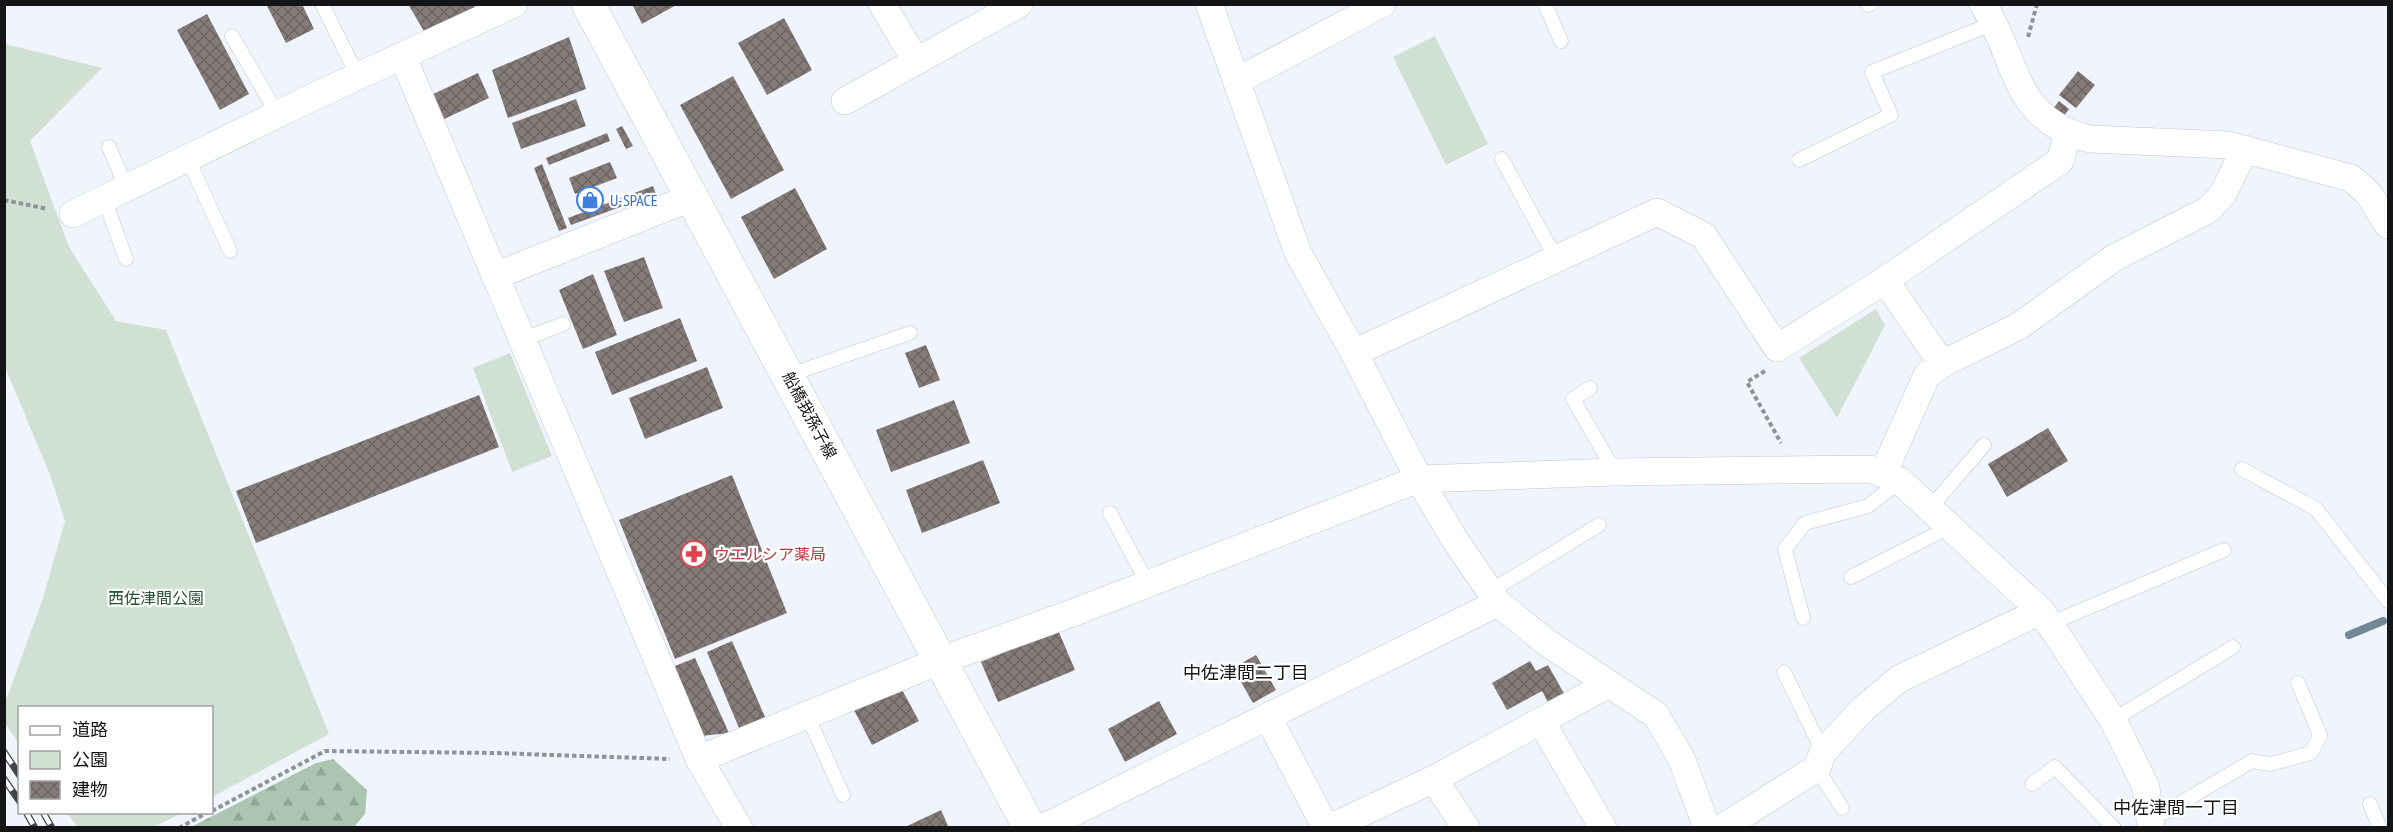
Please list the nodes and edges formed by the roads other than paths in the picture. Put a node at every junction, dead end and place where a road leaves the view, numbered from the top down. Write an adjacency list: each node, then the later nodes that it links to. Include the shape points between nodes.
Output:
1 (322, 4): 14 (lane)
2 (514, 4): 12 (street)
3 (588, 4): 25 (main road, 船橋我孫子線)
4 (882, 4): 13 (street)
5 (1209, 4): 15 (street)
6 (1382, 4): 15 (street)
7 (1545, 4): 11 (lane)
8 (1011, 6): 13 (street)
9 (1988, 14): 18 (street, via 2028,100 2050,123); 23 (lane, via 1872,72 1891,115)
10 (232, 36): 17 (lane)
11 (1561, 41)
12 (403, 57): 14 (street); 31 (street)
13 (916, 61): 16 (street)
14 (358, 77): 17 (street)
15 (1237, 81): 36 (street, via 1298,252)
16 (845, 101)
17 (278, 115): 21 (street)
18 (2068, 133): 20 (street, via 2090,139); 32 (street, via 2060,161)
19 (109, 147): 24 (lane)
20 (2245, 148): 27 (street, via 2352,178 2368,193); 37 (street, via 2223,194 2208,210 2114,258 2019,326)
21 (188, 159): 24 (street); 28 (lane)
22 (1502, 159): 30 (lane)
23 (1799, 160)
24 (115, 193): 26 (street); 29 (lane)
25 (693, 197): 31 (street); 38 (main road, 船橋我孫子線)
26 (73, 214)
27 (2388, 225)
28 (230, 251)
29 (126, 259)
30 (1556, 259): 32 (street, via 1657,212 1704,236 1777,348); 36 (street)
31 (495, 276): 35 (street)
32 (1885, 280): 37 (street)
33 (563, 324): 35 (lane)
34 (910, 333): 38 (lane)
35 (522, 340): 64 (street)
36 (1354, 353): 44 (street)
37 (1942, 364): 43 (street, via 1927,375)
38 (789, 375): 56 (main road, 船橋我孫子線)
39 (1590, 388): 42 (lane, via 1573,399)
40 (1984, 445): 46 (lane)
41 (2242, 469): 52 (lane, via 2316,509)
42 (1614, 472): 43 (street, via 1870,469); 44 (street)
43 (1891, 478): 46 (street); 54 (lane, via 1868,506 1805,523 1785,549)
44 (1419, 479): 50 (street); 51 (street)
45 (1110, 513): 50 (lane)
46 (1938, 515): 49 (lane, via 1936,534); 53 (street)
47 (1599, 525): 51 (lane)
48 (2224, 550): 53 (lane)
49 (1851, 577)
50 (1148, 584): 56 (street)
51 (1494, 598): 59 (street, via 1546,642); 61 (street)
52 (2388, 601)
53 (2045, 617): 62 (street); 65 (street, via 1899,679 1863,709)
54 (1803, 618)
55 (2233, 647): 62 (lane)
56 (942, 660): 60 (street); 73 (main road, 船橋我孫子線)
57 (1784, 672): 65 (lane)
58 (2298, 683): 71 (lane, via 2320,735 2311,753 2270,764 2252,761)
59 (1609, 684): 63 (street); 78 (street, via 1656,715 1682,760)
60 (808, 717): 64 (street); 68 (lane)
61 (1268, 717): 74 (street); 75 (street)
62 (2113, 720): 71 (street, via 2146,787)
63 (1541, 721): 66 (street); 77 (street)
64 (699, 759): 72 (street)
65 (1820, 760): 70 (lane); 79 (street)
66 (1434, 780): 75 (street); 76 (street)
67 (2032, 784): 80 (lane, via 2055,767)
68 (843, 795)
69 (2370, 804): 81 (lane)
70 (1842, 808)
71 (2151, 824)
72 (739, 828)
73 (1030, 828)
74 (1042, 828)
75 (1328, 828)
76 (1466, 828)
77 (1603, 828)
78 (1707, 828)
79 (1722, 828)
80 (2114, 828)
81 (2380, 828)

